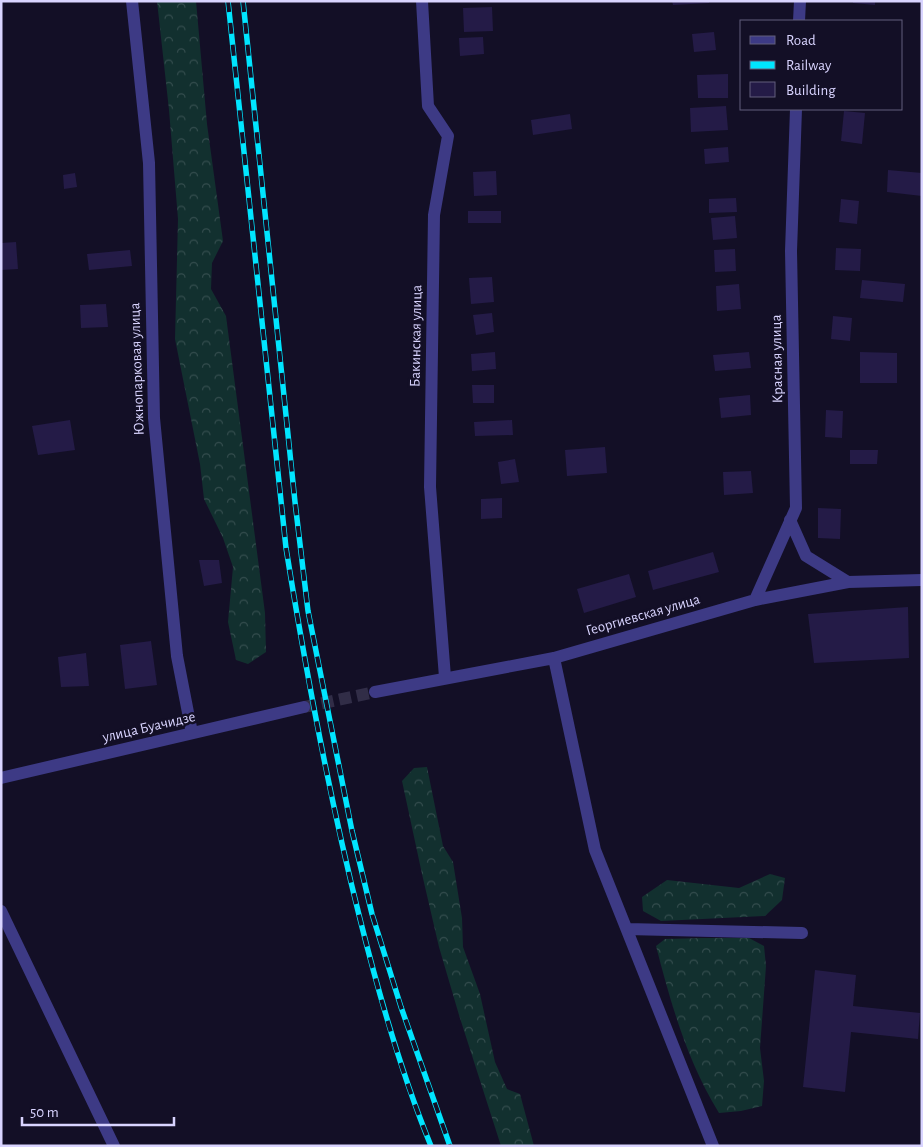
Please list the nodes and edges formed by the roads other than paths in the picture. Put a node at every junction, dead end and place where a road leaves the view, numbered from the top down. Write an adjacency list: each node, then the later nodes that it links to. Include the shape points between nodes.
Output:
1 (132, 1): 14 (street, Южнопарковая улица, via 149,162 154,418 176,656)
2 (422, 1): 11 (street, Бакинская улица, via 428,106 448,136 434,215 430,487)
3 (800, 1): 4 (street)
4 (799, 20)
5 (796, 110): 6 (street, Красная улица, via 791,251 796,508)
6 (790, 520): 8 (street, via 806,556); 9 (street, Красная улица)
7 (922, 580): 8 (street, Георгиевская улица)
8 (848, 582): 9 (street, Георгиевская улица)
9 (755, 600): 10 (street, Георгиевская улица)
10 (554, 658): 11 (street, Георгиевская улица); 17 (street, via 595,850)
11 (445, 677): 12 (street, Георгиевская улица)
12 (375, 692)
13 (304, 707): 14 (street, улица Буачидзе)
14 (192, 734): 15 (street, улица Буачидзе)
15 (1, 778)
16 (1, 911): 19 (street)
17 (627, 929): 18 (street); 20 (street)
18 (802, 933)
19 (114, 1146)
20 (714, 1146)

